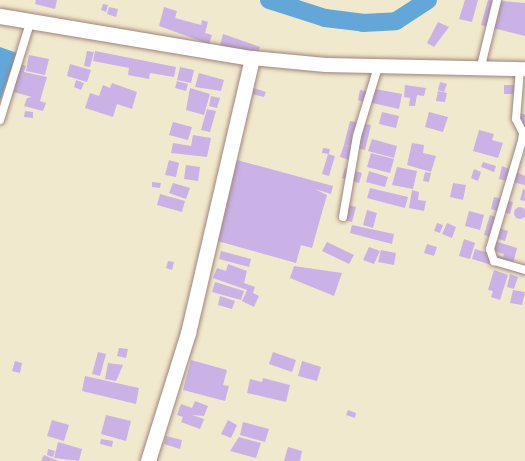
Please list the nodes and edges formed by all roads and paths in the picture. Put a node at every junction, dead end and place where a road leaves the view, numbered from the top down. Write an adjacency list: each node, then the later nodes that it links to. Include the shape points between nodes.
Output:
1 (496, 0): 7 (street)
2 (0, 16): 3 (highway)
3 (30, 23): 4 (highway); 8 (street)
4 (252, 58): 5 (main road); 11 (highway, via 188,333)
5 (378, 67): 7 (main road); 9 (street, via 357,136)
6 (522, 69): 7 (main road); 10 (street, via 516,119 522,141 490,249 494,261)
7 (480, 70)
8 (0, 120)
9 (343, 217)
10 (525, 270)
11 (148, 461)

